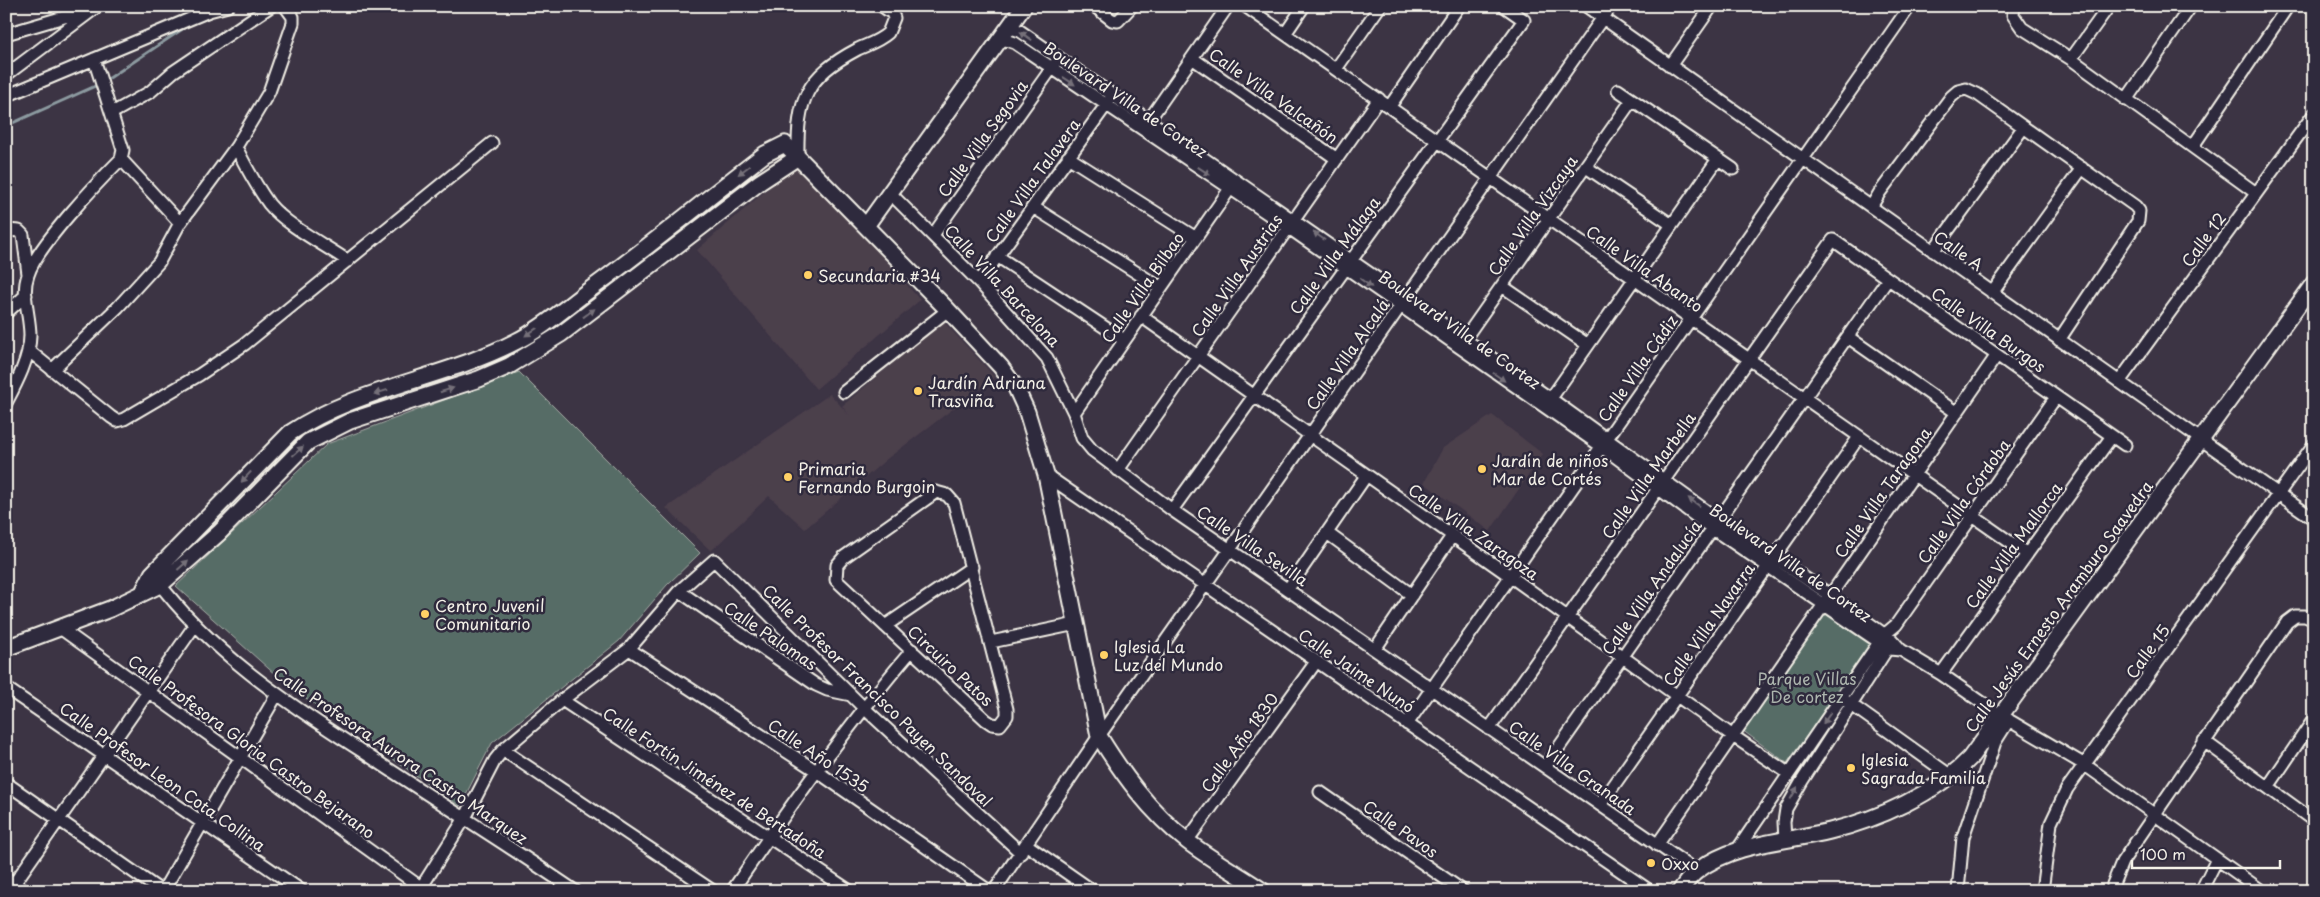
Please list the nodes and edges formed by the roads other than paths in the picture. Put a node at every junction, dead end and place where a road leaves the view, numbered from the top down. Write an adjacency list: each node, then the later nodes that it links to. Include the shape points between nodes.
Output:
1 (228, 6): 28 (street)
2 (271, 6): 42 (street, via 173,72 150,92)
3 (285, 6): 51 (street, via 293,17 293,24 269,92)
4 (882, 6): 45 (street, via 892,13 892,28 814,81 804,99)
5 (1024, 6): 26 (street)
6 (1094, 6): 7 (street, via 1118,21)
7 (1132, 6)
8 (1228, 6): 27 (street)
9 (1245, 6): 25 (street, Calle Villa Abanto)
10 (1304, 6): 25 (street)
11 (1380, 6): 32 (street)
12 (1459, 6): 41 (street)
13 (1504, 6): 47 (street, Calle Villa Málaga, via 1524,20)
14 (1586, 6): 23 (street, Calle A)
15 (1611, 6): 23 (street, Calle Villa Alcalá)
16 (1712, 6): 31 (street)
17 (1910, 6): 57 (street, Calle Villa Cádiz)
18 (2014, 6): 30 (street, via 2013,16 2022,28)
19 (2108, 6): 30 (street)
20 (2191, 6): 39 (street)
21 (2288, 6): 50 (street)
22 (97, 7): 24 (street); 34 (street)
23 (1602, 18): 31 (street, Calle A); 61 (street, Calle Villa Alcalá)
24 (6, 34)
25 (1285, 34): 32 (street, Calle Villa Abanto)
26 (1001, 36): 29 (street, Boulevard Villa de Cortez, one-way to 26, via 1020,31 1014,29); 33 (street, Boulevard Villa de Cortez); 63 (street)
27 (1192, 58): 44 (street); 56 (street, Calle Villa Valcañón)
28 (94, 59): 36 (street); 42 (street)
29 (1058, 60): 33 (street, Calle Villa Segovia); 40 (street, Boulevard Villa de Cortez)
30 (2071, 60): 39 (street)
31 (1670, 66): 57 (street, Calle A)
32 (1336, 69): 37 (street, Calle Villa Abanto)
33 (1051, 70): 40 (street, Boulevard Villa de Cortez, one-way to 40); 73 (street, Calle Villa Segovia)
34 (6, 75)
35 (1618, 90): 38 (street)
36 (6, 96)
37 (1379, 99): 41 (street, Calle Villa Abanto); 56 (street, Calle Villa Austrias)
38 (1632, 100): 55 (street); 58 (street, Calle Villa Vizcaya)
39 (2126, 100): 50 (street)
40 (1109, 101): 44 (street, Boulevard Villa de Cortez); 53 (street, Calle Villa Talavera); 62 (street, Boulevard Villa de Cortez, one-way to 62)
41 (1390, 106): 47 (street, Calle Villa Abanto)
42 (112, 113): 54 (street, via 123,145)
43 (2314, 114): 64 (street, Calle 12)
44 (1149, 120): 62 (street, Boulevard Villa de Cortez)
45 (798, 128): 49 (street); 52 (street)
46 (2023, 128): 59 (street); 66 (street, via 1977,94 1966,89 1958,91); 76 (street)
47 (1438, 141): 61 (street, Calle Villa Abanto); 79 (street, Calle Villa Málaga)
48 (492, 142): 78 (street)
49 (785, 144): 52 (street); 81 (street, one-way to 81, via 766,154)
50 (2193, 146): 64 (street)
51 (236, 147): 68 (street); 78 (street, via 270,205)
52 (798, 157): 71 (street); 88 (street, via 760,182)
53 (1068, 157): 65 (street, Calle Villa Talavera); 74 (street)
54 (121, 159): 68 (street); 80 (street, via 58,230)
55 (1718, 159): 60 (street); 70 (street)
56 (1336, 160): 69 (street, Calle Villa Austrias)
57 (1803, 160): 66 (street, Calle A); 95 (street, Calle Villa Cádiz)
58 (1586, 167): 67 (street, Calle Villa Vizcaya); 70 (street)
59 (2082, 168): 89 (street); 98 (street, via 2135,206 2139,216)
60 (1733, 169)
61 (1490, 177): 67 (street, Calle Villa Abanto); 91 (street, Calle Villa Alcalá)
62 (1234, 184): 69 (street, Boulevard Villa de Cortez); 74 (street, Calle Villa Bilbao)
63 (889, 192): 71 (street); 73 (street, Calle Villa Barcelona)
64 (2256, 193): 106 (street, Calle 12)
65 (1033, 207): 77 (street, Calle Villa Talavera); 87 (street)
66 (1871, 208): 76 (street, Calle A)
67 (1548, 220): 83 (street, Calle Villa Abanto); 86 (street, Calle Villa Vizcaya)
68 (180, 223): 105 (street, via 159,262 118,307)
69 (1292, 224): 79 (street, Boulevard Villa de Cortez); 103 (street, Calle Villa Austrias)
70 (1672, 225): 83 (street)
71 (866, 226): 92 (street)
72 (6, 230): 80 (street, via 19,231 23,235)
73 (933, 235): 84 (street, Calle Villa Barcelona)
74 (1196, 238): 87 (street, Calle Villa Bilbao)
75 (1833, 240): 82 (street, Calle Villa Burgos); 104 (street, Calle Villa Marbella)
76 (1933, 251): 89 (street, Calle A)
77 (997, 256): 84 (street, Calle Villa Talavera); 97 (street)
78 (348, 261): 105 (street, via 245,344 199,375 120,420 111,417)
79 (1348, 263): 91 (street, Boulevard Villa de Cortez); 109 (street, Calle Villa Málaga)
80 (28, 274): 90 (street)
81 (609, 276): 88 (street); 107 (street, one-way to 107, via 520,340)
82 (1888, 279): 96 (street, Calle Villa Andalucía); 102 (street, Calle Villa Burgos)
83 (1634, 280): 95 (street, Calle Villa Abanto); 100 (street)
84 (979, 282): 116 (street, Calle Villa Barcelona, via 1047,358)
85 (2314, 283): 121 (street, Calle Jesús Ernesto Aramburo Saavedra)
86 (1502, 286): 99 (street, Calle Villa Vizcaya); 100 (street)
87 (1161, 288): 94 (street, Calle Villa Bilbao)
88 (619, 292): 113 (street, one-way to 88, via 509,366)
89 (1992, 293): 98 (street, Calle A)
90 (26, 294): 93 (street); 101 (street)
91 (1403, 303): 99 (street, Boulevard Villa de Cortez); 118 (street, Calle Villa Alcalá)
92 (948, 310): 108 (street); 126 (street, via 1016,388 1027,412)
93 (6, 313)
94 (1141, 316): 97 (street, Calle Villa Bilbao); 103 (street, Calle Villa Zaragoza)
95 (1691, 319): 104 (street, Calle Villa Abanto); 122 (street, Calle Villa Cádiz)
96 (1848, 337): 112 (street, Calle Villa Andalucía); 117 (street)
97 (1124, 340): 116 (street, Calle Villa Bilbao)
98 (2059, 340): 106 (street, Calle A)
99 (1461, 343): 111 (street, Boulevard Villa de Cortez); 115 (street, Boulevard Villa de Cortez, one-way to 115)
100 (1588, 345): 111 (street)
101 (28, 350): 105 (street); 114 (street)
102 (1997, 355): 110 (street, Calle Villa Burgos); 117 (street, Calle Villa Taragona)
103 (1198, 357): 109 (street, Calle Villa Zaragoza); 125 (street, Calle Villa Austrias)
104 (1749, 360): 112 (street, Calle Villa Abanto); 129 (street, Calle Villa Marbella)
105 (52, 370)
106 (2119, 382): 121 (street, Calle A)
107 (407, 384): 113 (street); 143 (street, one-way to 143, via 336,407 290,433)
108 (844, 392)
109 (1254, 397): 118 (street, Calle Villa Zaragoza); 131 (street, Calle Villa Málaga)
110 (2056, 397): 119 (street, Calle Villa Burgos); 132 (street, Calle Villa Córdoba)
111 (1551, 398): 115 (street); 122 (street, Boulevard Villa de Cortez)
112 (1805, 398): 120 (street, Calle Villa Abanto); 134 (street, Calle Villa Andalucía)
113 (410, 402): 143 (street, one-way to 113, via 219,533 308,442 343,424)
114 (6, 403)
115 (1544, 408): 122 (street, Boulevard Villa de Cortez)
116 (1074, 413): 125 (street, Calle Villa Sevilla, via 1086,445)
117 (1957, 413): 128 (street, Calle Villa Taragona)
118 (1309, 436): 127 (street, Calle Villa Zaragoza); 137 (street, Calle Villa Alcalá)
119 (2112, 436): 124 (street, Calle Villa Burgos); 138 (street, Calle Villa Mallorca)
120 (1859, 437): 128 (street, Calle Villa Abanto); 139 (street, Calle Villa Navarra)
121 (2201, 440): 130 (street, Calle A); 174 (street, Calle Jesús Ernesto Aramburo Saavedra)
122 (1604, 442): 129 (street, Boulevard Villa de Cortez); 142 (street, Calle Villa Cádiz)
123 (2314, 444): 130 (street, Calle 15)
124 (2125, 445)
125 (1118, 470): 131 (street, Calle Villa Sevilla)
126 (1046, 476): 144 (street, Calle Jaime Nunó); 151 (street)
127 (1366, 476): 135 (street); 136 (street, Calle Villa Zaragoza)
128 (1913, 476): 132 (street, Calle Villa Abanto); 148 (street, Calle Villa Taragona)
129 (1661, 484): 134 (street, Boulevard Villa de Cortez); 149 (street, Calle Villa Marbella)
130 (2279, 495): 133 (street, Calle A); 184 (street, Calle 15)
131 (1172, 510): 137 (street, Calle Villa Sevilla)
132 (1973, 516): 138 (street, Calle Villa Abanto); 156 (street, Calle Villa Córdoba, via 1896,625)
133 (2314, 519)
134 (1716, 524): 139 (street, Boulevard Villa de Cortez); 141 (street, Boulevard Villa de Cortez); 161 (street, Calle Villa Andalucía)
135 (1327, 533): 145 (street); 147 (street)
136 (1452, 536): 142 (street, Calle Villa Zaragoza); 147 (street)
137 (1230, 549): 144 (street, Calle Villa Alcalá); 145 (street, Calle Villa Sevilla)
138 (2027, 554): 163 (street, Calle Villa Mallorca)
139 (1775, 557): 141 (street, Calle Villa Navarra); 148 (street, Boulevard Villa de Cortez)
140 (972, 567): 153 (street); 153 (street, Circuiro Patos, via 954,503 947,495 936,492 844,557 838,565 836,580 841,587); 155 (street, Circuiro Patos)
141 (1768, 567): 148 (street, Boulevard Villa de Cortez); 169 (street, Calle Villa Navarra)
142 (1510, 576): 149 (street, Calle Villa Zaragoza); 165 (street, Calle Villa Cádiz)
143 (156, 580): 152 (street, Calle Profesora Aurora Castro Marquez); 154 (street, via 143,592 110,609)
144 (1205, 585): 162 (street, Calle Jaime Nunó); 178 (street, Calle Villa Alcalá)
145 (1288, 589): 158 (street, Calle Villa Sevilla)
146 (678, 591): 159 (street); 167 (street, Calle Palomas, via 816,685); 167 (street, Calle Profesor Francisco Payen Sandoval, via 714,560)
147 (1412, 594): 158 (street)
148 (1827, 600): 156 (street, Boulevard Villa de Cortez); 179 (street, Calle Villa Taragona)
149 (1568, 618): 161 (street, Calle Villa Zaragoza); 177 (street, Calle Villa Marbella)
150 (2314, 620): 180 (street, via 2295,616 2287,622)
151 (1076, 624): 155 (street); 178 (street)
152 (195, 625): 166 (street); 168 (street, Calle Profesora Aurora Castro Marquez)
153 (885, 626): 160 (street, Circuiro Patos)
154 (60, 628): 157 (street); 166 (street, Calle Profesora Gloria Castro Bejarano)
155 (991, 642): 160 (street, Circuiro Patos, via 1007,712 1005,722 1000,725 986,720)
156 (1889, 643): 163 (street, Boulevard Villa de Cortez); 170 (street); 172 (street)
157 (6, 648)
158 (1375, 648): 165 (street, Calle Villa Sevilla)
159 (628, 649): 171 (street); 186 (street, Calle Año 1535)
160 (912, 650): 173 (street)
161 (1622, 657): 169 (street, Calle Villa Zaragoza); 185 (street, Calle Villa Andalucía)
162 (1316, 662): 176 (street, Calle Jaime Nunó); 200 (street, Calle Año 1830)
163 (1941, 674): 174 (street, Boulevard Villa de Cortez)
164 (6, 688): 182 (street, Calle Profesor Leon Cota Collina)
165 (1431, 689): 176 (street, Calle Villa Cádiz); 177 (street, Calle Villa Granada)
166 (148, 691): 182 (street); 183 (street, Calle Profesora Gloria Castro Bejarano)
167 (851, 694): 173 (street, Calle Profesor Francisco Payen Sandoval)
168 (276, 696): 183 (street); 194 (street, Calle Profesora Aurora Castro Marquez)
169 (1677, 697): 179 (street, Calle Villa Zaragoza); 192 (street, Calle Villa Navarra)
170 (1841, 698): 172 (street); 187 (street, one-way to 187)
171 (562, 700): 181 (street); 198 (street, Calle Fortín Jiménez de Bertadoña)
172 (1852, 705): 188 (street); 199 (street, one-way to 172, via 1786,809)
173 (863, 707): 186 (street); 202 (street, Calle Profesor Francisco Payen Sandoval)
174 (2005, 717): 184 (street, Boulevard Villa de Cortez); 188 (street, Calle Jesús Ernesto Aramburo Saavedra); 222 (street, via 1963,837)
175 (2314, 719): 190 (street)
176 (1407, 724): 220 (street, Calle Jaime Nunó)
177 (1489, 729): 185 (street, Calle Villa Granada)
178 (1099, 736): 200 (street, via 1140,796); 202 (street, Calle Villa Alcalá)
179 (1733, 736): 187 (street, Calle Villa Zaragoza); 201 (street, Calle Villa Taragona)
180 (2204, 741): 190 (street); 193 (street)
181 (503, 750): 194 (street); 212 (street)
182 (104, 755): 195 (street); 197 (street, Calle Profesor Leon Cota Collina)
183 (239, 759): 197 (street); 207 (street, Calle Profesora Gloria Castro Bejarano)
184 (2085, 765): 193 (street, Boulevard Villa de Cortez); 223 (street, Calle 15, via 2057,808)
185 (1545, 767): 192 (street, Calle Villa Granada)
186 (815, 770): 198 (street); 215 (street, Calle Año 1535)
187 (1788, 773): 203 (street)
188 (1951, 776): 199 (street, Calle Jesús Ernesto Aramburo Saavedra, via 1905,802 1857,823)
189 (6, 783): 195 (street)
190 (2268, 788): 196 (street)
191 (1320, 792): 219 (street, Calle Pavos)
192 (1600, 806): 201 (street, Calle Villa Granada)
193 (2155, 815): 204 (street, Boulevard Villa de Cortez); 224 (street, via 2122,862)
194 (465, 818): 207 (street); 211 (street, Calle Profesora Aurora Castro Marquez)
195 (59, 819): 206 (street); 209 (street)
196 (2314, 821)
197 (202, 823): 209 (street); 210 (street, Calle Profesor Leon Cota Collina)
198 (769, 836): 213 (street); 214 (street, Calle Fortín Jiménez de Bertadoña)
199 (1785, 840): 203 (street, Calle Jesús Ernesto Aramburo Saavedra)
200 (1187, 841): 218 (street)
201 (1657, 845): 205 (street, Calle Villa Granada)
202 (1024, 849): 216 (street, Calle Villa Alcalá); 217 (street, Calle Profesor Francisco Payen Sandoval)
203 (1737, 850): 205 (street, Calle Jesús Ernesto Aramburo Saavedra)
204 (2217, 859): 225 (street); 226 (street, Boulevard Villa de Cortez)
205 (1696, 871): 221 (street, Calle Jesús Ernesto Aramburo Saavedra)
206 (10, 884): 208 (street)
207 (422, 890)
208 (25, 891)
209 (162, 891)
210 (302, 891)
211 (575, 891)
212 (713, 891)
213 (732, 891)
214 (850, 891)
215 (989, 891)
216 (994, 891)
217 (1093, 891)
218 (1263, 891)
219 (1463, 891)
220 (1650, 891)
221 (1680, 891)
222 (1958, 891)
223 (2042, 891)
224 (2113, 891)
225 (2201, 891)
226 (2262, 891)

